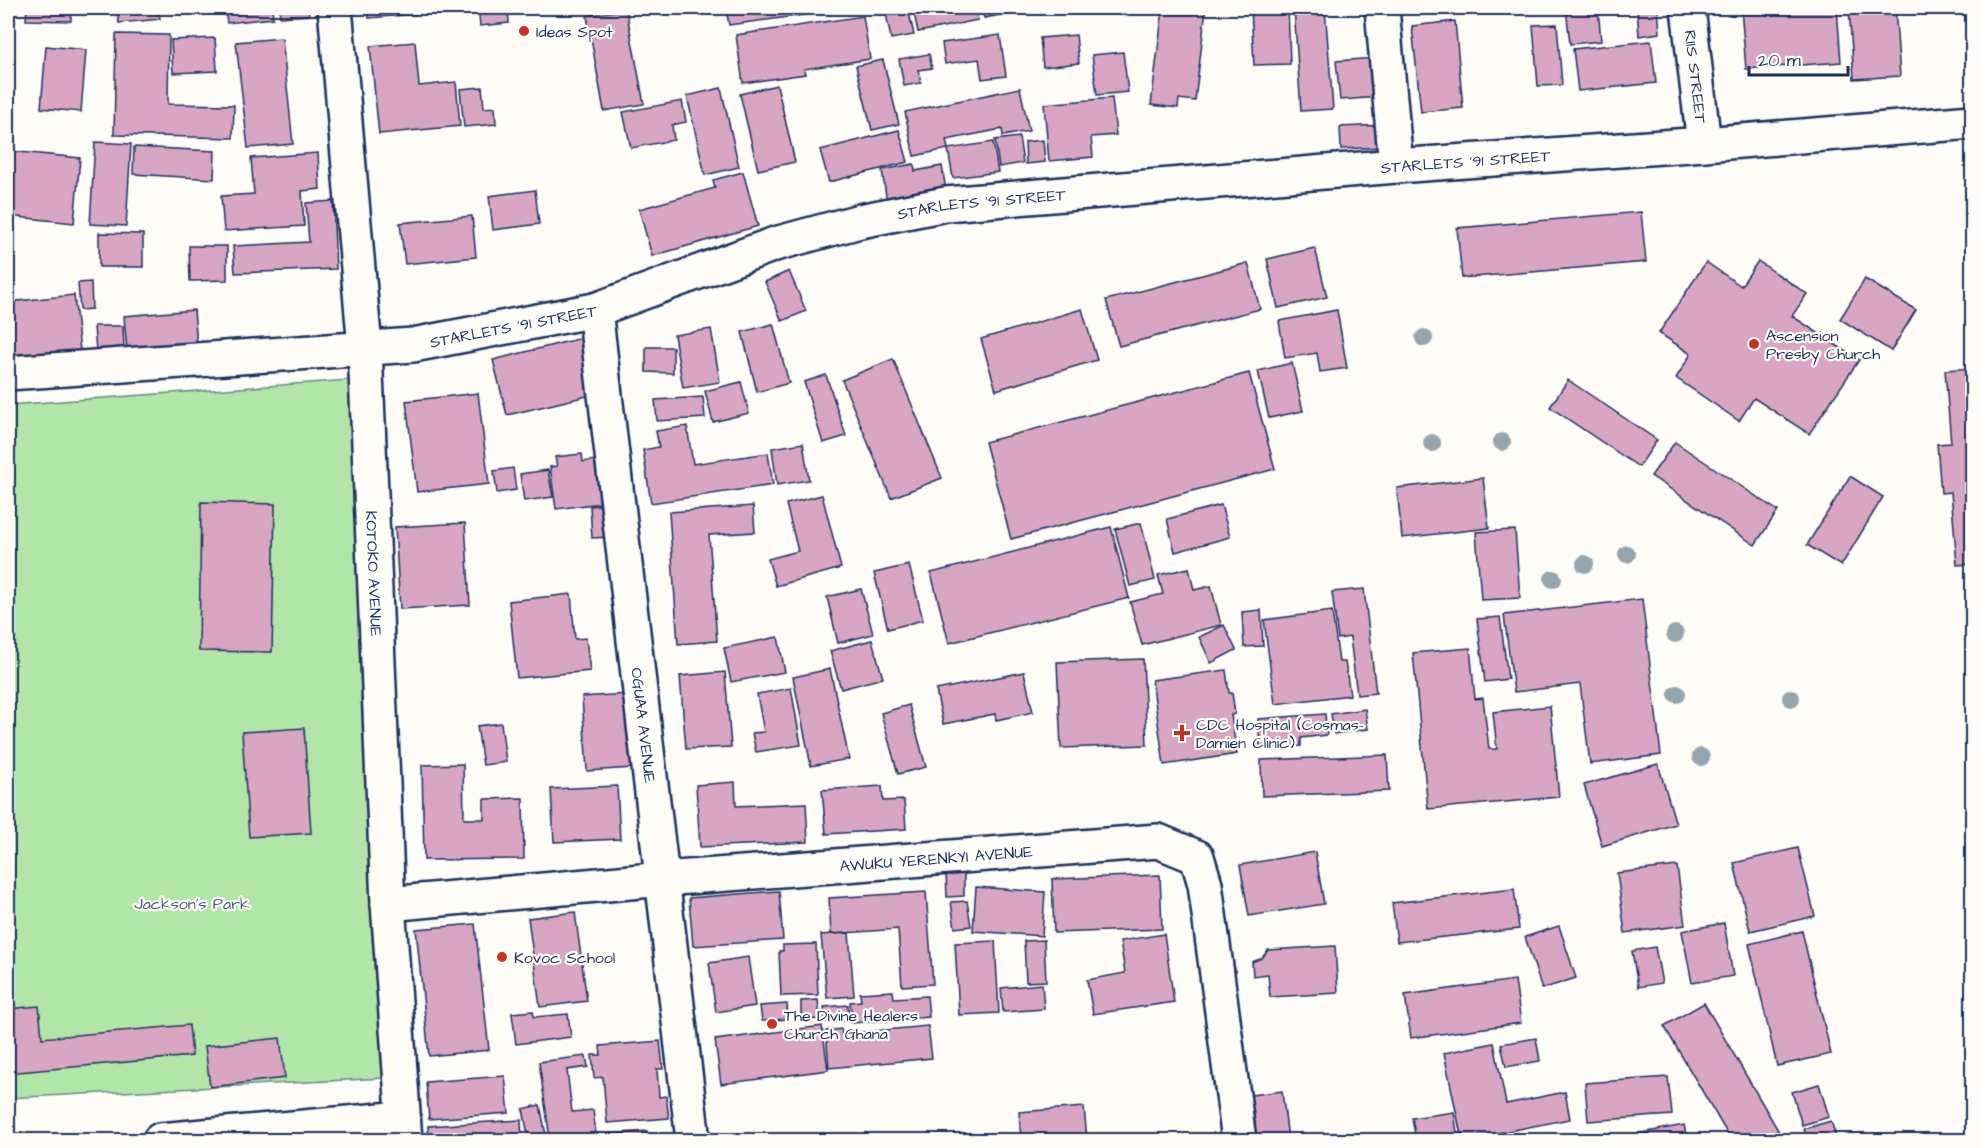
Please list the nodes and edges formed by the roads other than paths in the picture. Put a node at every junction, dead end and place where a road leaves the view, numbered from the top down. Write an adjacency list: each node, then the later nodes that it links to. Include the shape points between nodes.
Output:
1 (335, 8): 8 (street, KOTOKO AVENUE)
2 (1382, 8): 6 (street)
3 (1688, 8): 5 (street, RIIS STREET)
4 (1972, 122): 5 (street, STARLETS '91 STREET)
5 (1704, 144): 6 (street, STARLETS '91 STREET)
6 (1396, 166): 7 (street, STARLETS '91 STREET, via 946,204 860,221 775,244)
7 (596, 310): 8 (street, STARLETS '91 STREET, via 413,345); 10 (street, OGUAA AVENUE)
8 (365, 348): 9 (street, STARLETS '91 STREET); 11 (street, KOTOKO AVENUE)
9 (8, 372)
10 (663, 879): 11 (street, AWUKU YERENKYI AVENUE); 14 (street, OGUAA AVENUE); 15 (street, AWUKU YERENKYI AVENUE, via 1158,841 1197,857 1205,884)
11 (388, 904): 12 (street, KOTOKO AVENUE)
12 (404, 1129): 13 (street)
13 (160, 1140)
14 (693, 1140)
15 (1239, 1140)

